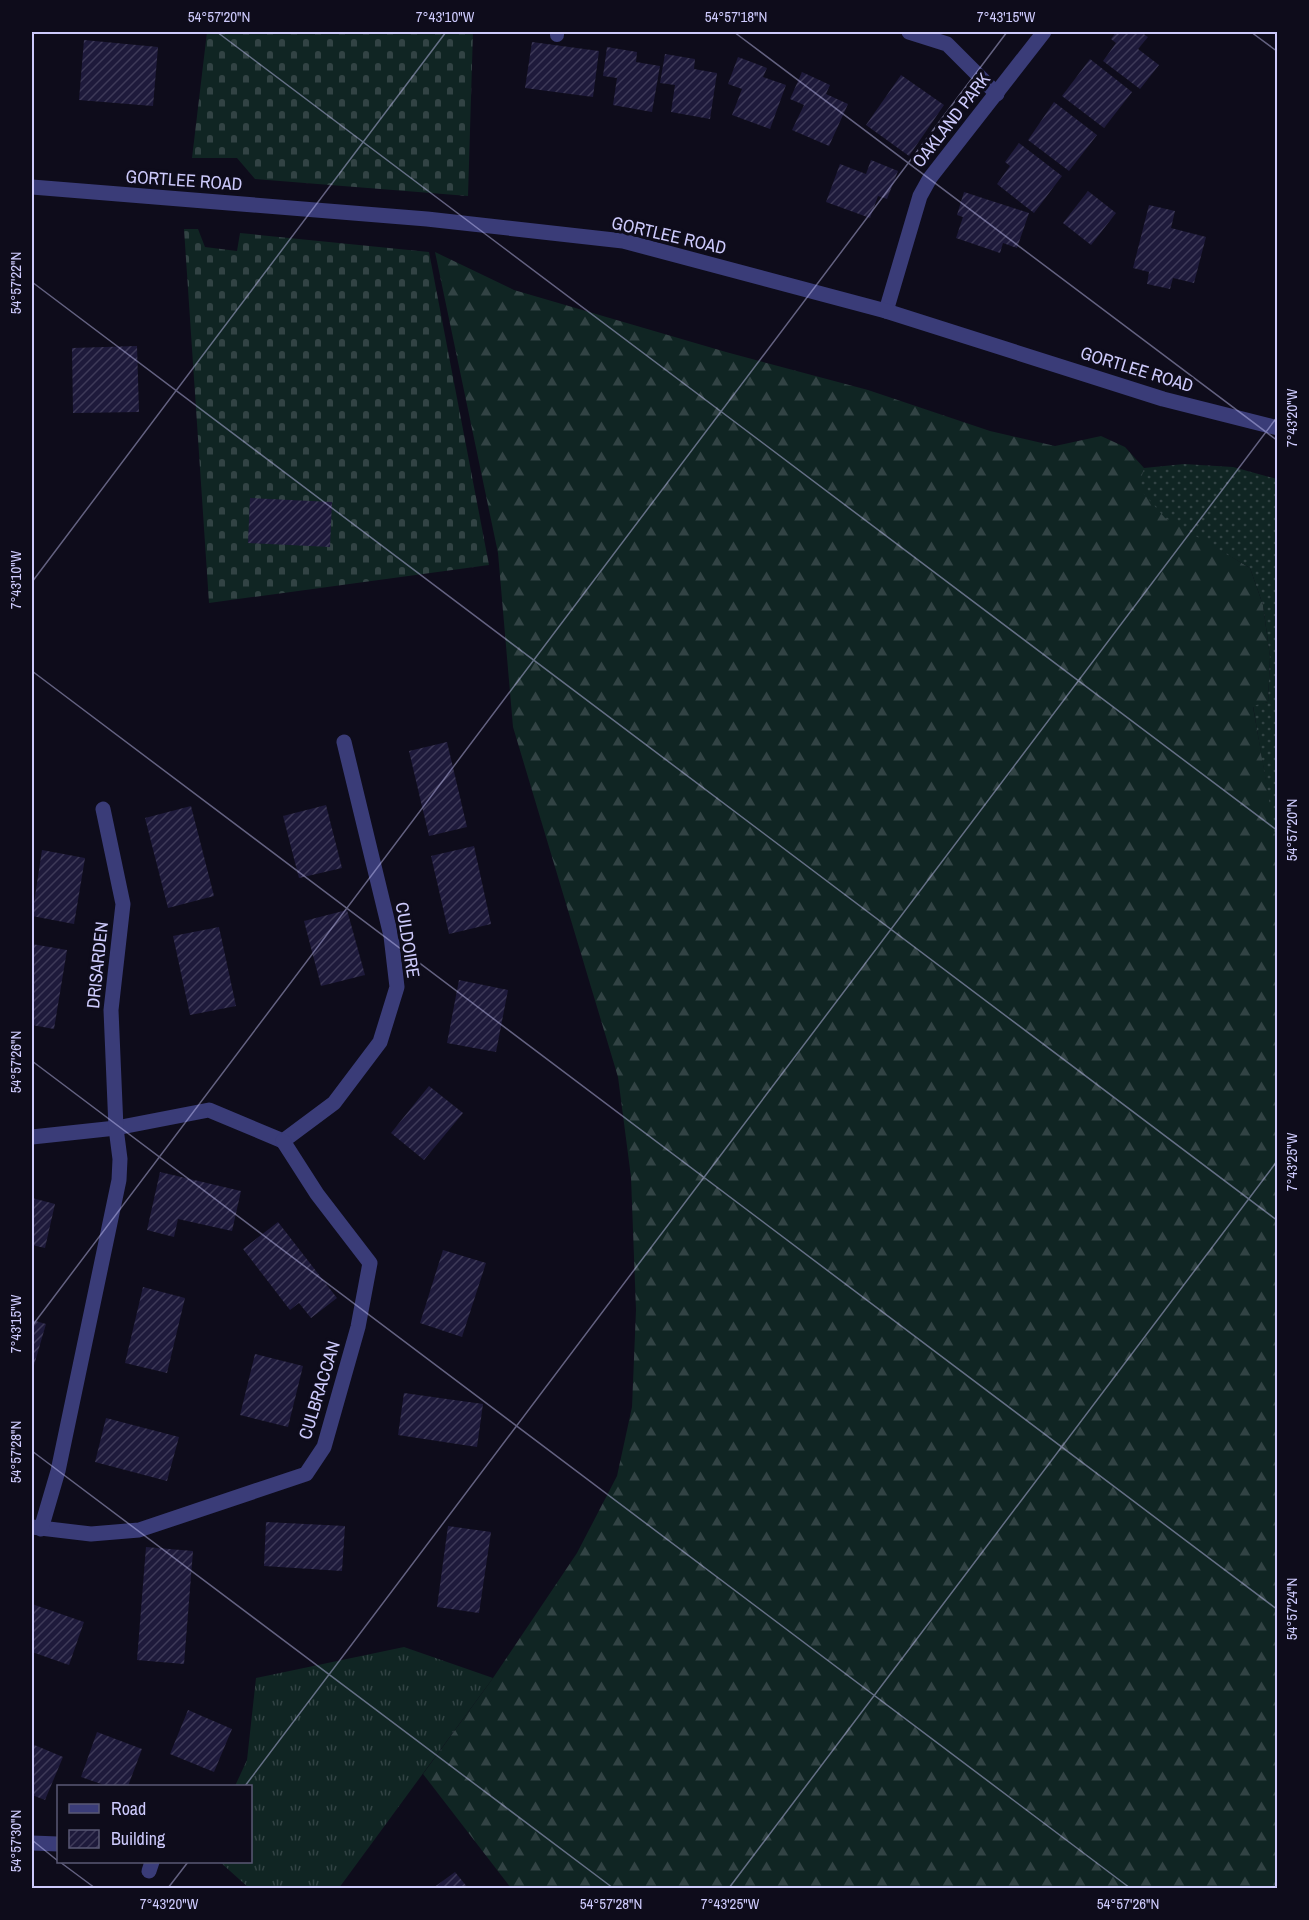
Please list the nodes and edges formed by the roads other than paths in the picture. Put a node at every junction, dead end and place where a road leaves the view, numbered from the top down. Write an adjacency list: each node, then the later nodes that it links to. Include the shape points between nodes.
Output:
1 (909, 32): 3 (street, via 946,44)
2 (1044, 32): 3 (street, OAKLAND PARK)
3 (997, 94): 5 (street, OAKLAND PARK, via 920,196)
4 (32, 187): 5 (street, GORTLEE ROAD, via 427,219 623,241)
5 (886, 311): 6 (street, GORTLEE ROAD, via 1163,399)
6 (1278, 428)
7 (344, 742): 11 (street, CULDOIRE, via 391,936 397,987 380,1042 334,1103)
8 (103, 809): 9 (street, DRISARDEN, via 123,904 111,1010)
9 (117, 1128): 10 (street); 11 (street, via 209,1110); 12 (street, DRISARDEN, via 119,1180 58,1471)
10 (32, 1137)
11 (283, 1141): 12 (street, CULBRACCAN, via 316,1194 370,1263 358,1327 324,1447 306,1474 139,1530 91,1534)
12 (36, 1528)
13 (32, 1843): 14 (street)
14 (57, 1844)

